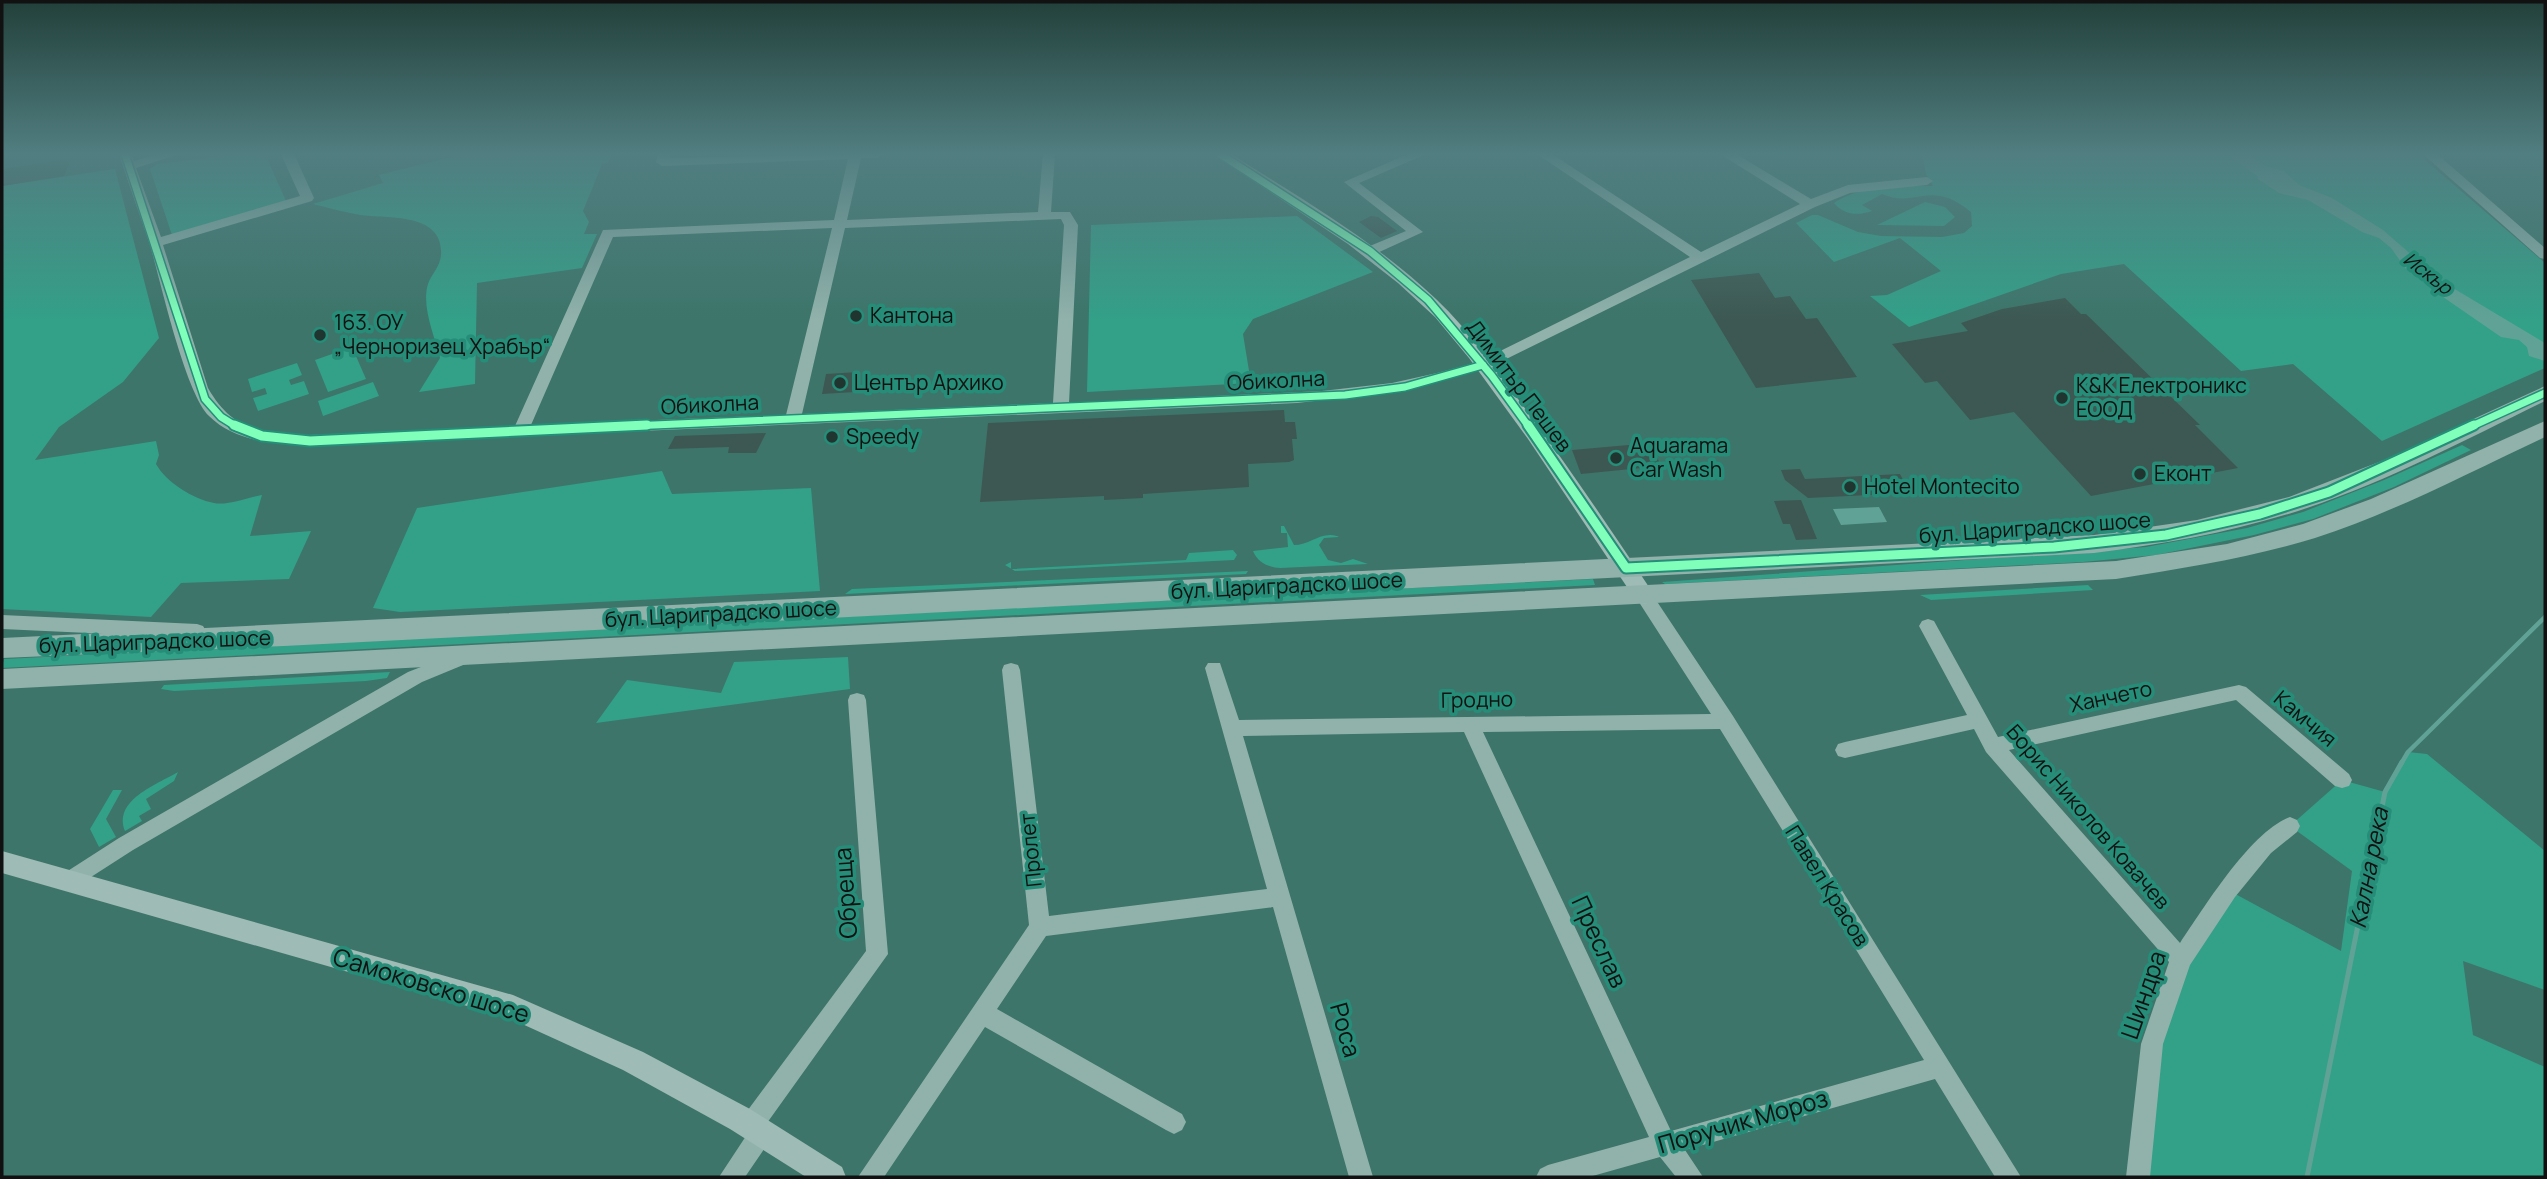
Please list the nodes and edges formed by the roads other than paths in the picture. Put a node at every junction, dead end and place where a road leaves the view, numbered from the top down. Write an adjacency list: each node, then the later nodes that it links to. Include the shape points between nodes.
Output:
1 (144, 209): 12 (street, Обиколна)
2 (270, 209): 12 (street)
3 (842, 209): 11 (street)
4 (1045, 209): 10 (street)
5 (1304, 209): 13 (main road, Димитър Пешев)
6 (1386, 209): 13 (street, via 1416,232)
7 (1625, 209): 15 (street)
8 (1800, 209): 15 (street, Обиколна)
9 (2492, 209): 14 (street)
10 (1044, 216): 11 (street); 18 (street, via 1065,215 1071,225)
11 (839, 224): 19 (street); 21 (street, via 608,233)
12 (156, 243): 21 (street, Обиколна, via 200,388 213,411 230,425 276,439 309,440)
13 (1370, 251): 16 (main road, Димитър Пешев, via 1428,300)
14 (2545, 255)
15 (1702, 259): 16 (street, Обиколна)
16 (1483, 365): 18 (street, Обиколна, via 1429,382 1362,394); 22 (main road, Димитър Пешев, via 1569,481)
17 (2545, 393): 22 (highway, бул. Цариградско шосе, via 2329,492 2260,514 2166,535 2054,547)
18 (1061, 407): 19 (street, Обиколна)
19 (793, 419): 21 (street, Обиколна)
20 (2545, 428): 23 (highway, бул. Цариградско шосе, via 2331,524 2214,555 2073,573)
21 (521, 431)
22 (1626, 568): 23 (main road, Димитър Пешев); 26 (highway, бул. Цариградско шосе)
23 (1644, 596): 28 (highway, бул. Цариградско шосе); 35 (street, Павел Красов)
24 (2, 622): 26 (street)
25 (1928, 626): 34 (street, Борис Николов Ковачев)
26 (284, 636): 27 (highway, бул. Цариградско шосе)
27 (2, 648)
28 (471, 654): 31 (highway, бул. Цариградско шосе); 43 (street, via 415,677)
29 (1214, 668): 37 (street, Роса)
30 (1011, 670): 45 (street, Пролет)
31 (2, 679)
32 (2239, 692): 38 (street, Ханчето); 40 (street, Камчия)
33 (857, 700): 50 (street, Обреща, via 877,954)
34 (1978, 720): 38 (street, Борис Николов Ковачев); 39 (street)
35 (1726, 721): 36 (street, Гродно); 48 (street, Павел Красов)
36 (1469, 723): 37 (street, Гродно); 51 (street, Преслав)
37 (1230, 728): 44 (street, Роса)
38 (1993, 747): 46 (street, Борис Николов Ковачев)
39 (1844, 750)
40 (2342, 779)
41 (2290, 826): 46 (street, Шиндра, via 2246,868)
42 (2, 862): 43 (main road, Самоковско шосе)
43 (69, 880): 50 (main road, Самоковско шосе, via 513,1007 633,1062)
44 (1280, 897): 45 (street); 55 (street, Роса)
45 (1040, 927): 47 (street)
46 (2180, 960): 59 (street, Шиндра, via 2152,1044)
47 (982, 1013): 49 (street); 54 (street)
48 (1939, 1067): 51 (street, Поручик Мороз); 58 (street, Павел Красов)
49 (1174, 1122)
50 (756, 1129): 52 (street, Обреща); 53 (main road, Самоковско шосе)
51 (1665, 1144): 56 (street, Поручик Мороз); 57 (street, Преслав)
52 (731, 1177)
53 (832, 1177)
54 (870, 1177)
55 (1361, 1177)
56 (1548, 1177)
57 (1691, 1177)
58 (2009, 1177)
59 (2138, 1177)

